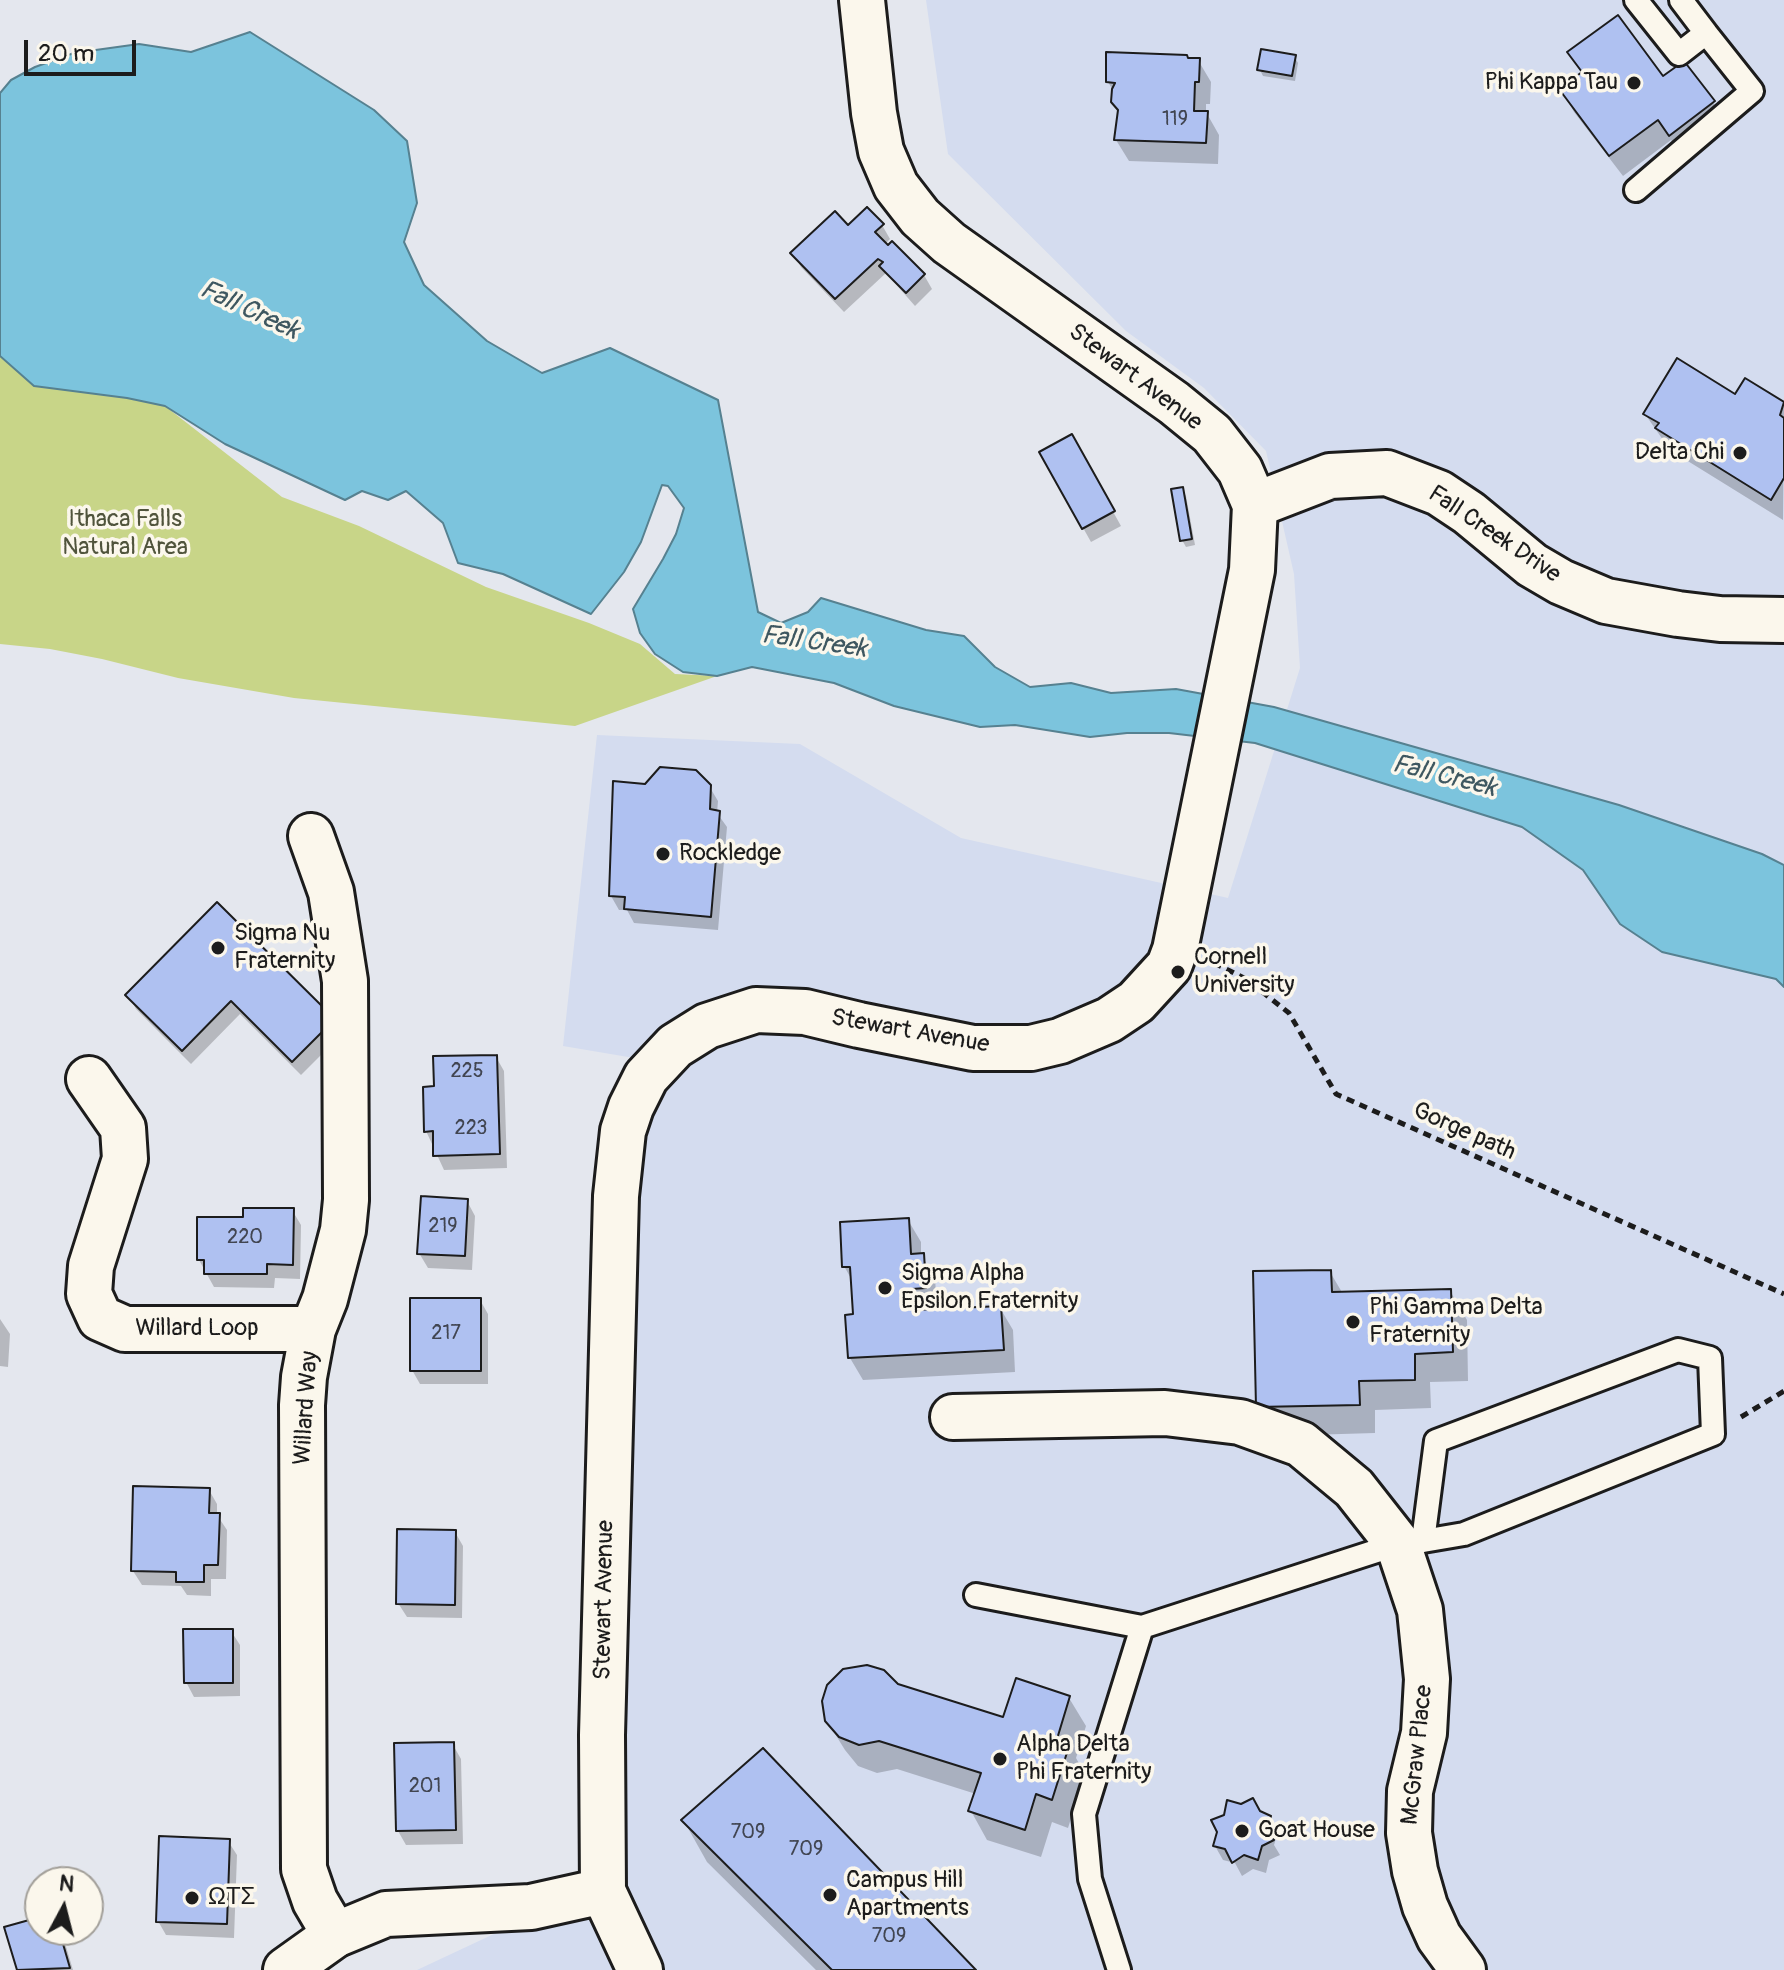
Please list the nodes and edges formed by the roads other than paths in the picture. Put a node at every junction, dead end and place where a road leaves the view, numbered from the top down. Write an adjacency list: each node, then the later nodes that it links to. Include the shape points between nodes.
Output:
1 (862, 0): 6 (street, Stewart Avenue, via 881,151 912,207 949,243 1212,434 1240,470)
2 (1636, 0): 4 (lane, via 1679,54)
3 (1681, 0): 4 (lane)
4 (1706, 33): 5 (lane, via 1752,91)
5 (1636, 190)
6 (1255, 505): 7 (street, Fall Creek Drive, via 1330,476 1387,473 1439,493 1532,565 1606,601 1692,616); 15 (street, Stewart Avenue, via 1252,570 1177,941 1169,966 1136,1002 1109,1020 1031,1048 973,1048 805,1012 756,1010 707,1026 675,1046 646,1077 631,1107 616,1196)
7 (1784, 620)
8 (311, 836): 10 (street, Willard Way, via 331,892 345,981 346,1184 343,1230)
9 (89, 1079): 10 (street, Willard Loop, via 123,1128 125,1159 91,1266 89,1294 100,1318 125,1329)
10 (313, 1329): 16 (street, Willard Way, via 302,1405 304,1869)
11 (953, 1417): 12 (street, McGraw Place, via 1165,1413 1240,1422 1301,1444)
12 (1411, 1542): 12 (lane, via 1464,1534 1713,1434 1710,1358 1678,1350 1436,1441); 14 (lane); 20 (street, McGraw Place, via 1427,1679 1409,1833 1425,1906)
13 (976, 1595): 14 (lane)
14 (1142, 1627): 19 (lane, via 1084,1814 1090,1879)
15 (603, 1891): 16 (street, via 531,1907 386,1914); 18 (street, Stewart Avenue)
16 (335, 1935): 17 (street)
17 (286, 1970)
18 (640, 1970)
19 (1119, 1970)
20 (1463, 1970)

